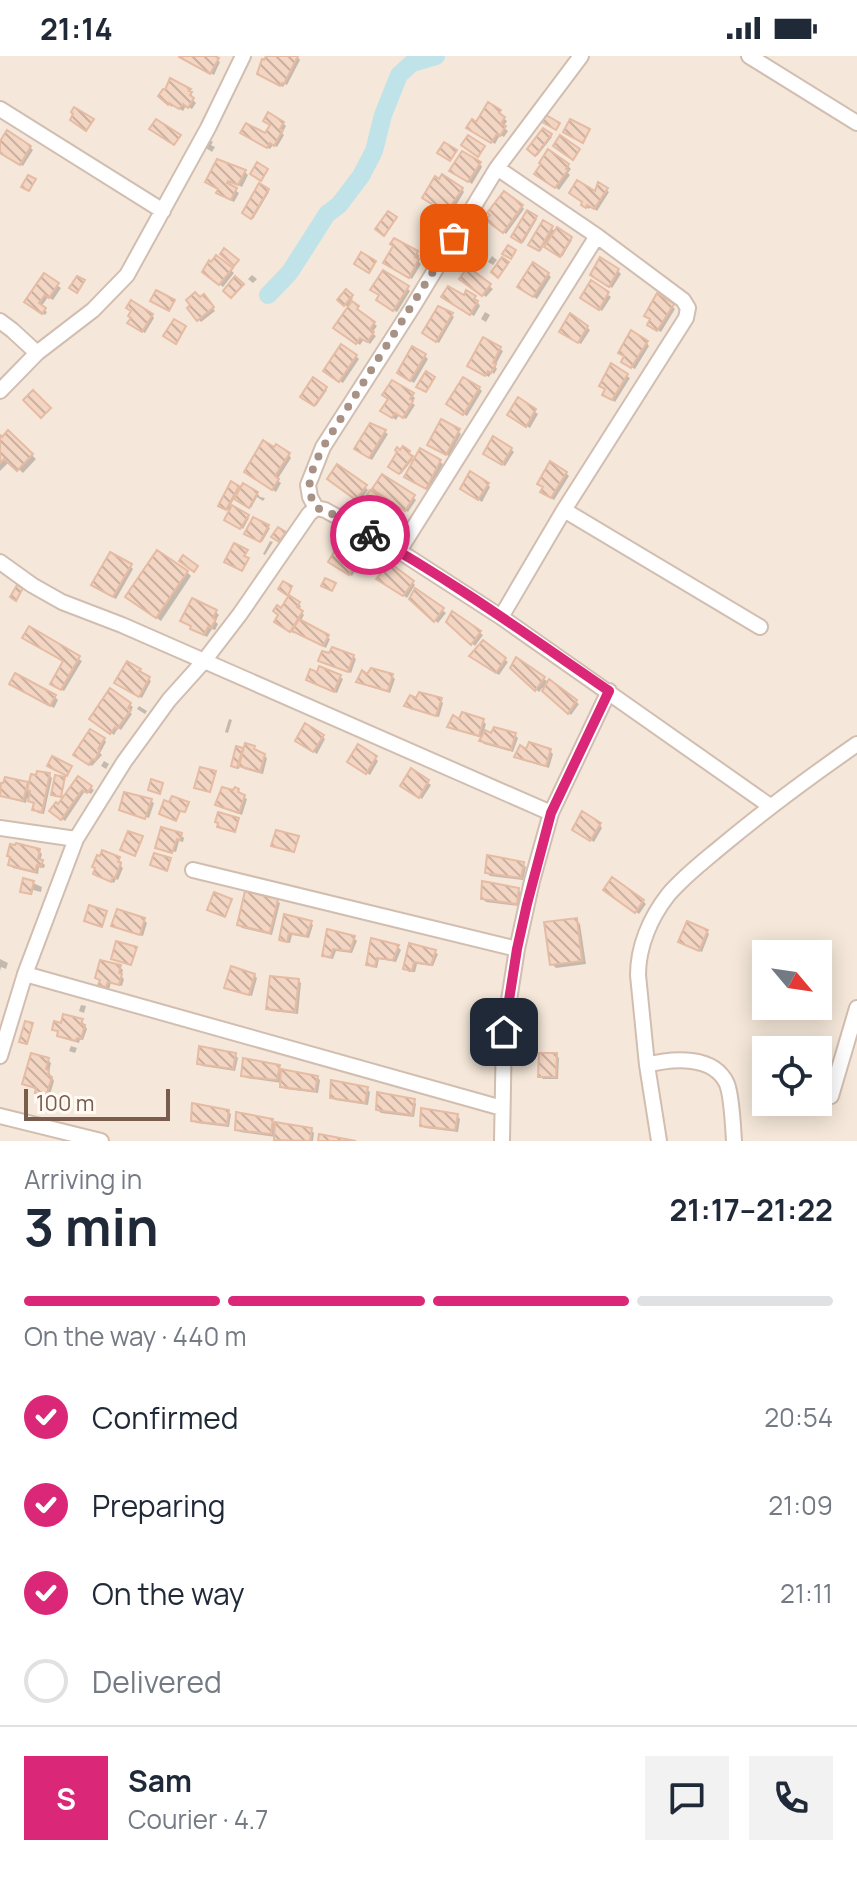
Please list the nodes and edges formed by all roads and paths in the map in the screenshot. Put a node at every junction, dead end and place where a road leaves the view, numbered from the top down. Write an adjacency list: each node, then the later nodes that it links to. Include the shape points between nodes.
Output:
1 (243, 56): 7 (street)
2 (581, 56): 6 (street)
3 (749, 56): 5 (street)
4 (0, 109): 7 (street)
5 (857, 123)
6 (497, 168): 8 (street); 12 (street, via 323,447 308,485)
7 (163, 211): 10 (street, via 127,275 93,310)
8 (597, 236): 13 (street, via 688,308); 14 (street)
9 (0, 321): 10 (street)
10 (37, 353): 11 (street)
11 (0, 391)
12 (316, 508): 14 (street); 18 (street)
13 (564, 510): 16 (street); 17 (street)
14 (399, 551): 16 (street)
15 (0, 562): 18 (street, via 62,602)
16 (501, 617): 19 (street)
17 (760, 627)
18 (204, 661): 22 (street); 24 (street, via 124,762)
19 (609, 691): 21 (street); 22 (street)
20 (857, 744): 21 (street)
21 (770, 806): 30 (street, via 686,876 654,917 638,961)
22 (551, 813): 26 (street)
23 (0, 828): 24 (street)
24 (76, 839): 27 (street)
25 (193, 870): 26 (street)
26 (517, 949): 32 (street, via 504,1032)
27 (25, 974): 29 (street); 32 (street)
28 (857, 1008): 31 (street)
29 (0, 1056)
30 (647, 1065): 36 (street); 37 (street, via 680,1060 713,1068 728,1086)
31 (832, 1093)
32 (502, 1108): 35 (street)
33 (0, 1116): 34 (street)
34 (101, 1141)
35 (502, 1141)
36 (659, 1141)
37 (734, 1141)

